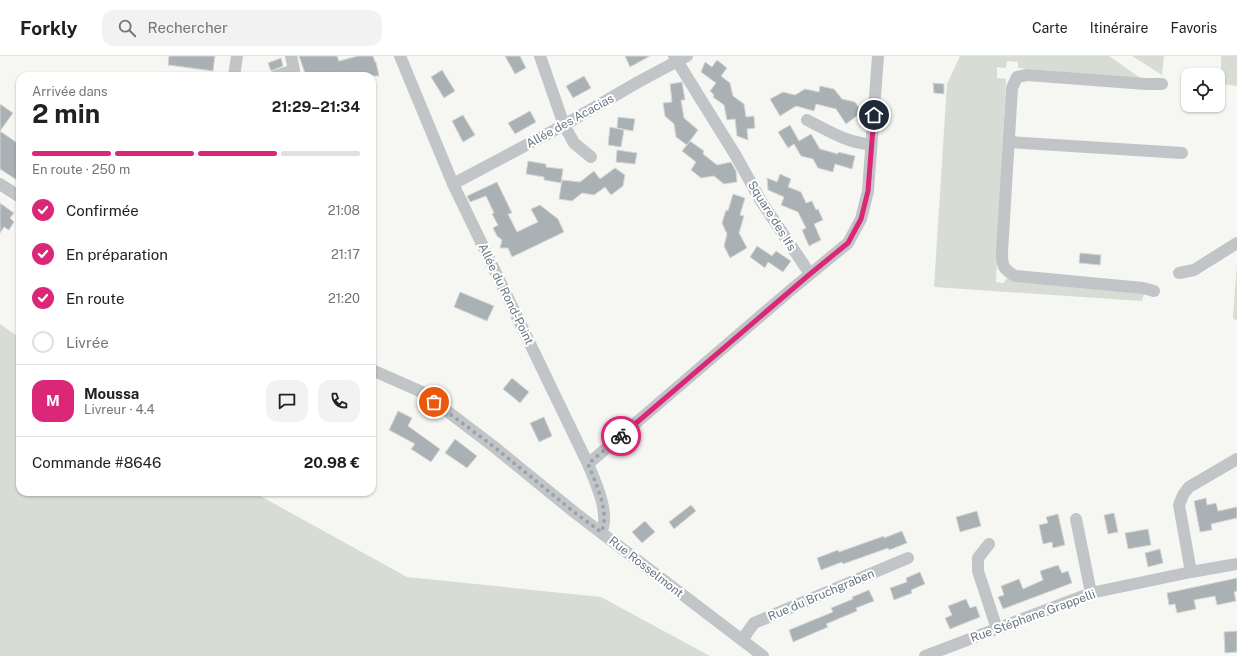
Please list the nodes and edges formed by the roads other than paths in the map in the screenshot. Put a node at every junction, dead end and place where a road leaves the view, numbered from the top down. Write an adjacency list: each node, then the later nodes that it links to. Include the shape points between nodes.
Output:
1 (237, 56): 7 (street)
2 (291, 56): 8 (street, via 294,70)
3 (400, 56): 17 (street, Allée du Rond-Point)
4 (540, 56): 11 (street)
5 (878, 56): 13 (street)
6 (680, 58): 11 (street, Allée des Acacias); 21 (street, Square des Ifs, via 761,202)
7 (235, 72)
8 (288, 72)
9 (1162, 84): 12 (street, via 1027,75 1017,77 1012,88)
10 (807, 120): 13 (street, via 844,138)
11 (564, 125): 15 (street, via 574,143); 17 (street, Allée des Acacias)
12 (1009, 142): 14 (street); 22 (street, via 1002,252 1002,263 1006,271 1015,276)
13 (871, 144): 21 (street, via 868,191 861,219 848,243)
14 (1182, 153)
15 (591, 157)
16 (0, 184): 18 (street)
17 (453, 184): 25 (street, Allée du Rond-Point)
18 (16, 194)
19 (1237, 243): 20 (street, via 1194,270)
20 (1179, 273)
21 (810, 274): 25 (street)
22 (1154, 291)
23 (376, 372): 27 (street, Rue Rosselmont, via 422,392)
24 (1237, 459): 31 (street, via 1189,487 1183,495 1179,505)
25 (588, 464): 27 (street, Allée du Rond-Point, via 603,504 604,527)
26 (1076, 519): 32 (street)
27 (601, 532): 34 (street, Rue Rosselmont)
28 (990, 544): 33 (street, via 978,558 978,572)
29 (908, 558): 34 (street, Rue du Bruchgraben, via 754,623)
30 (1237, 564): 31 (street, Rue Stéphane Grappelli)
31 (1191, 572): 32 (street, Rue Stéphane Grappelli)
32 (1091, 593): 33 (street, Rue Stéphane Grappelli)
33 (997, 628): 36 (street, Rue Stéphane Grappelli)
34 (742, 640): 35 (street, Rue Rosselmont)
35 (763, 656)
36 (925, 656)

